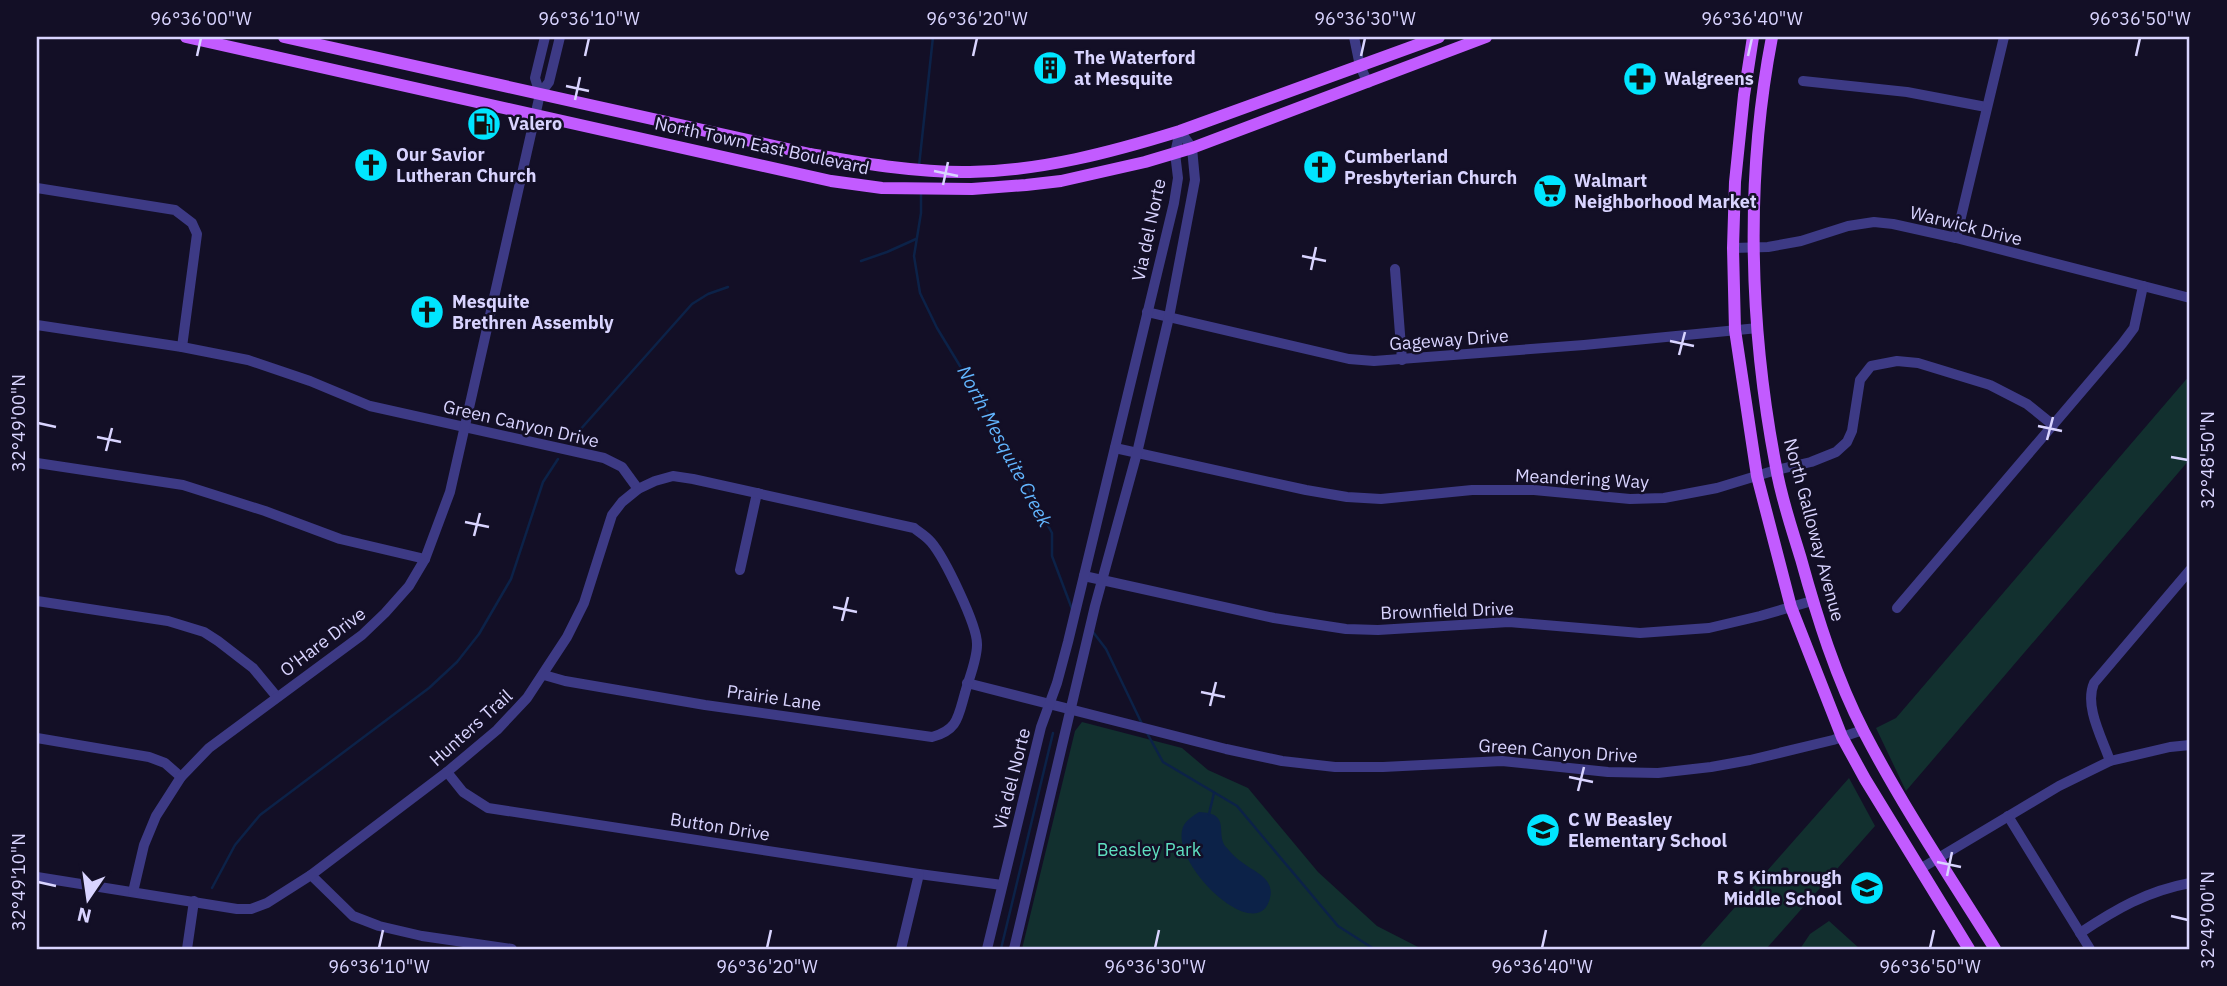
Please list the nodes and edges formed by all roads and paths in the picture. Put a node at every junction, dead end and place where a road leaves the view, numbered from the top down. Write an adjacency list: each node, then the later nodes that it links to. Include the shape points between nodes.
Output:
1 (186, 37): 13 (main road, North Town East Boulevard)
2 (284, 37): 11 (main road, North Town East Boulevard)
3 (545, 37): 16 (street, via 535,78)
4 (560, 37): 16 (street, via 549,82)
5 (1354, 37): 12 (street)
6 (1439, 37): 12 (main road, North Town East Boulevard)
7 (1486, 37): 15 (main road, North Town East Boulevard)
8 (1752, 37): 17 (main road)
9 (1772, 37): 18 (main road, North Galloway Avenue)
10 (2004, 37): 19 (street)
11 (357, 52): 13 (main road); 16 (main road, North Town East Boulevard)
12 (1360, 66): 15 (street); 21 (main road, North Town East Boulevard)
13 (353, 74): 20 (main road, North Town East Boulevard)
14 (1804, 81): 19 (street, via 1907,92)
15 (1368, 83): 22 (main road, North Town East Boulevard)
16 (540, 94): 20 (street, O'Hare Drive); 24 (main road, North Town East Boulevard, via 887,167 954,172)
17 (1744, 98): 18 (main road); 29 (main road)
18 (1762, 99): 28 (main road, North Galloway Avenue)
19 (1986, 107): 27 (street)
20 (536, 115): 25 (main road, North Town East Boulevard, via 831,181 882,188); 41 (street, O'Hare Drive)
21 (1180, 131): 22 (street); 23 (street, Via del Norte); 24 (main road, North Town East Boulevard)
22 (1192, 148): 23 (main road, North Town East Boulevard); 34 (street, Via del Norte, via 1195,180)
23 (1175, 153): 25 (main road, North Town East Boulevard); 33 (street, Via del Norte, via 1178,178 1174,202)
24 (1021, 168): 25 (main road)
25 (1026, 185)
26 (37, 188): 38 (street, via 175,210 192,223 197,234)
27 (1956, 238): 28 (street, Warwick Drive, via 1874,222 1782,245); 31 (street, Warwick Drive)
28 (1754, 247): 29 (street, Warwick Drive); 36 (main road, North Galloway Avenue)
29 (1733, 248): 37 (main road)
30 (1395, 269): 39 (street)
31 (2143, 286): 32 (street, Warwick Drive); 40 (street, via 2134,328)
32 (2190, 298)
33 (1147, 313): 34 (street, Gageway Drive); 42 (street, Via del Norte)
34 (1169, 317): 39 (street, Gageway Drive, via 1349,359); 43 (street, Via del Norte)
35 (37, 325): 38 (street, Green Canyon Drive)
36 (1758, 328): 37 (street, Gageway Drive); 45 (main road, North Galloway Avenue)
37 (1735, 330): 39 (street, Gageway Drive); 46 (main road)
38 (182, 347): 41 (street, Green Canyon Drive, via 248,360 370,406)
39 (1402, 360)
40 (2053, 425): 45 (street, Meandering Way, via 2027,404 1990,385 1918,363 1888,362 1871,366 1860,380 1847,442 1811,462); 57 (street)
41 (464, 427): 47 (street, Green Canyon Drive, via 604,458 622,467); 49 (street, O'Hare Drive, via 450,492)
42 (1115, 448): 43 (street, Meandering Way); 52 (street, Via del Norte)
43 (1138, 453): 46 (street, Meandering Way, via 1306,491 1381,499 1472,490 1664,498); 53 (street, Via del Norte)
44 (37, 463): 49 (street, via 183,485 340,539)
45 (1776, 470): 46 (street, Meandering Way); 55 (main road, North Galloway Avenue)
46 (1757, 476): 56 (main road)
47 (638, 489): 48 (street, via 673,476); 58 (street, Hunters Trail, via 612,515 584,603)
48 (757, 493): 50 (street); 59 (street, via 914,528 930,540 976,633 978,647)
49 (425, 559): 60 (street, O'Hare Drive, via 408,586 362,635)
50 (740, 570)
51 (2190, 570): 67 (street, via 2094,683 2092,707)
52 (1084, 576): 53 (street, Brownfield Drive); 61 (street, Via del Norte)
53 (1101, 580): 56 (street, Brownfield Drive, via 1346,629 1508,622 1640,633 1709,628); 62 (street, Via del Norte)
54 (37, 601): 60 (street, via 168,621 204,632 253,668)
55 (1812, 601): 56 (street, Brownfield Drive); 63 (main road, North Galloway Avenue)
56 (1791, 607): 64 (main road)
57 (1897, 608)
58 (544, 675): 59 (street, Prairie Lane, via 693,703 932,737 954,726); 68 (street, Hunters Trail, via 497,730)
59 (967, 684): 61 (street)
60 (277, 697): 69 (street, O'Hare Drive, via 209,748)
61 (1049, 705): 62 (street); 77 (street, Via del Norte)
62 (1070, 710): 64 (street, Green Canyon Drive, via 1258,756 1335,767 1502,761 1658,773 1750,761); 85 (street, Via del Norte)
63 (1863, 730): 64 (street, Green Canyon Drive); 71 (main road, North Galloway Avenue)
64 (1842, 737): 72 (main road)
65 (37, 738): 69 (street, via 149,757)
66 (2190, 745): 67 (street)
67 (2110, 761): 70 (street)
68 (447, 772): 73 (street, Button Drive, via 463,792 488,808); 74 (street, Hunters Trail)
69 (181, 777): 78 (street, O'Hare Drive, via 156,816)
70 (2008, 816): 71 (street); 80 (street)
71 (1936, 859): 72 (street); 87 (main road, North Galloway Avenue)
72 (1920, 869): 86 (main road)
73 (919, 874): 77 (street, Button Drive); 83 (street)
74 (311, 875): 79 (street, Hunters Trail, via 251,909); 82 (street, via 353,916 379,926)
75 (37, 877): 78 (street, Hunters Trail)
76 (2190, 883): 80 (street, via 2124,905)
77 (1002, 885): 84 (street, Via del Norte)
78 (133, 892): 79 (street, Hunters Trail)
79 (194, 901): 81 (street)
80 (2080, 933): 88 (street)
81 (187, 949)
82 (512, 949)
83 (901, 949)
84 (987, 949)
85 (1014, 949)
86 (1969, 949)
87 (1994, 949)
88 (2090, 949)

